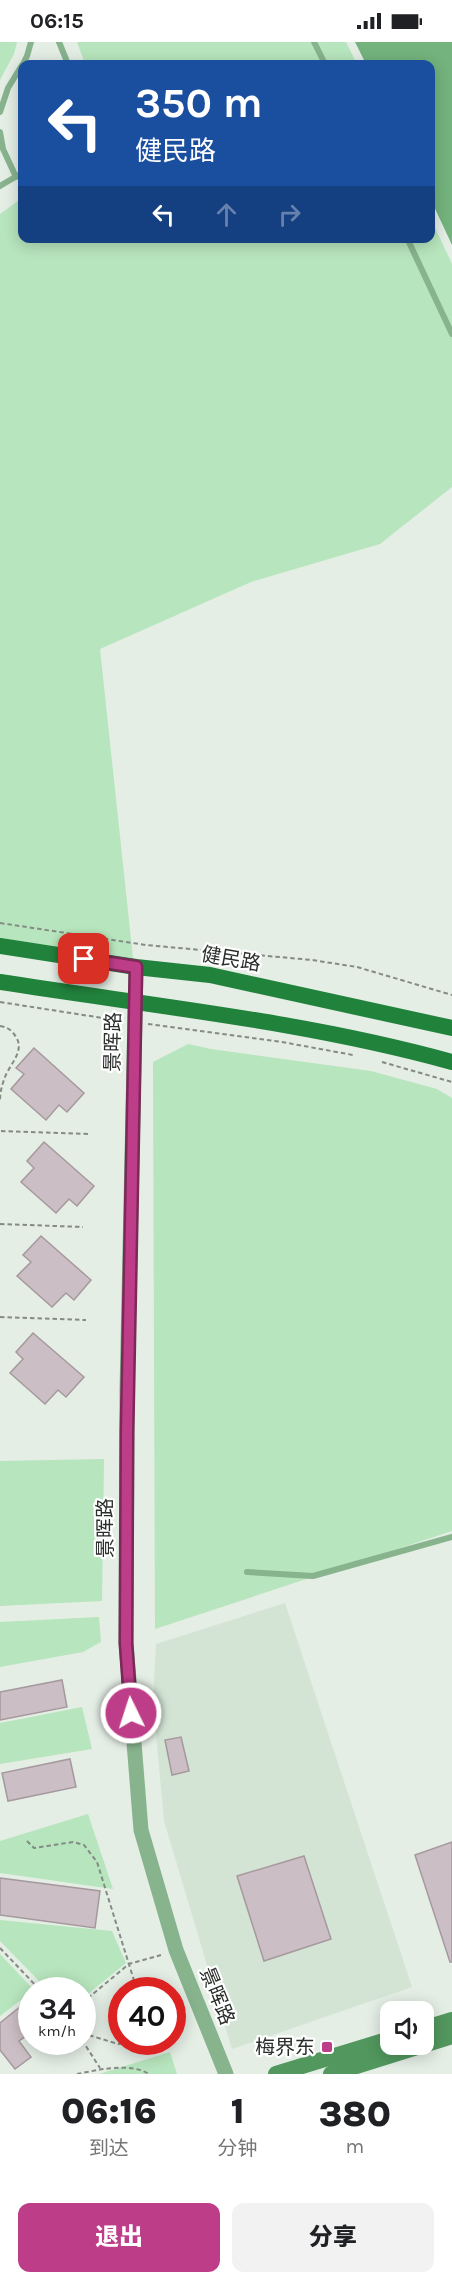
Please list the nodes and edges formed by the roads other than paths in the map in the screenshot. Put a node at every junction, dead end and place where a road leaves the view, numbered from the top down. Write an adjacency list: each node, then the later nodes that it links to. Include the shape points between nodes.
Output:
1 (31, 42): 4 (lane)
2 (59, 42): 5 (lane)
3 (314, 42): 6 (lane)
4 (25, 60)
5 (67, 60)
6 (323, 60)
7 (18, 73): 8 (lane)
8 (0, 112)
9 (0, 132): 10 (lane)
10 (16, 177): 11 (lane)
11 (0, 186)
12 (409, 243): 13 (lane)
13 (452, 334)
14 (0, 946): 15 (main road, 健民路)
15 (136, 967): 17 (street, 景晖路); 18 (main road, 健民路, via 210,975)
16 (0, 982): 17 (main road)
17 (135, 1003): 19 (main road, via 275,1022 373,1041); 26 (street, 景晖路, via 126,1643 141,1830 176,1950)
18 (452, 1028)
19 (452, 1062)
20 (452, 1537): 21 (lane, via 313,1576)
21 (247, 1572)
22 (452, 2020): 23 (main road)
23 (434, 2026)
24 (452, 2036): 28 (main road)
25 (380, 2042): 27 (main road)
26 (226, 2074)
27 (276, 2074)
28 (331, 2074)

